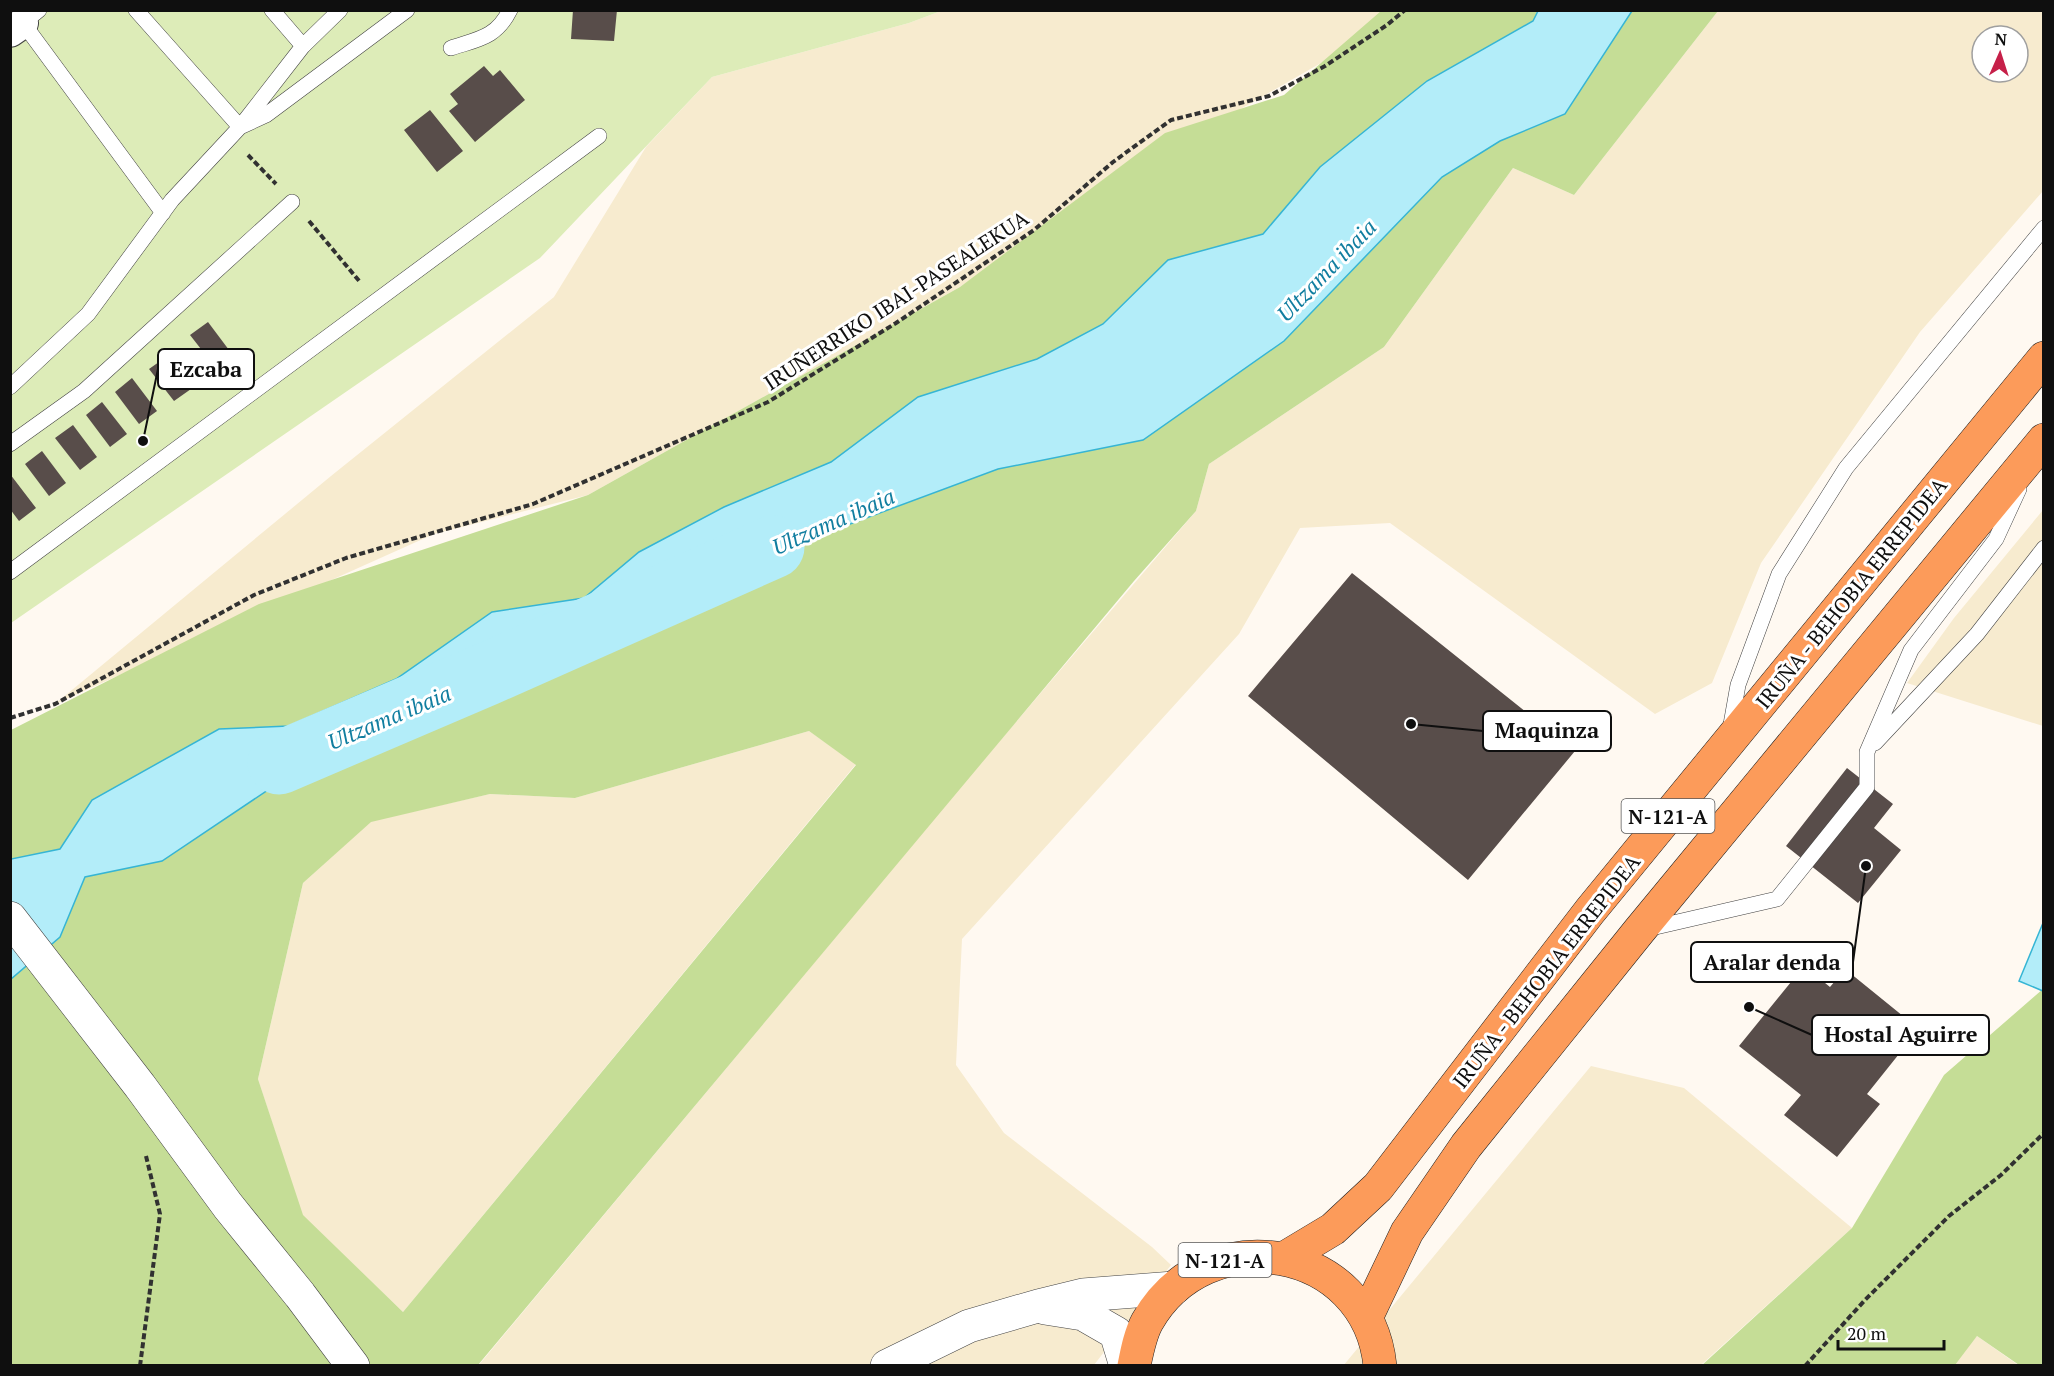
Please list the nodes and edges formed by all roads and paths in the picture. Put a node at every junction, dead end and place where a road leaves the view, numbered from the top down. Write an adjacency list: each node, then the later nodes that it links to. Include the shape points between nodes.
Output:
1 (136, 10): 10 (lane)
2 (272, 10): 8 (lane)
3 (340, 10): 8 (lane)
4 (406, 10): 10 (lane, via 266,115)
5 (510, 10): 9 (lane, via 504,23 491,34)
6 (1405, 10): 22 (path, IRUÑERRIKO IBAI-PASEALEKUA, via 1325,66 1269,96 1172,120 1113,162 1034,230 896,323 768,402 533,504 346,558 254,595 55,704)
7 (24, 22): 13 (lane)
8 (303, 46): 10 (lane)
9 (451, 48)
10 (235, 132): 12 (path); 13 (lane)
11 (599, 135): 15 (lane)
12 (292, 202): 15 (path); 19 (lane, via 84,391)
13 (163, 213): 17 (lane, via 88,314)
14 (2043, 228): 23 (lane, via 1846,468 1779,574 1738,685)
15 (376, 301): 21 (lane)
16 (2043, 358): 23 (highway, IRUÑA - BEHOBIA ERREPIDEA / N-121-A)
17 (10, 387)
18 (2042, 442): 24 (lane, via 1996,538 1911,650); 26 (highway, N-121-A)
19 (10, 444)
20 (2043, 548): 24 (lane, via 1977,633)
21 (10, 572)
22 (10, 718)
23 (1727, 744): 29 (highway, IRUÑA - BEHOBIA ERREPIDEA / N-121-A, via 1590,911 1378,1187 1333,1229)
24 (1867, 752): 26 (lane, via 1867,787 1777,899)
25 (10, 918): 34 (street)
26 (1638, 932): 32 (highway, N-121-A, via 1460,1154 1407,1232)
27 (2043, 1133): 39 (path, via 2001,1176 1949,1216)
28 (143, 1145): 33 (path, via 160,1214)
29 (1283, 1259): 30 (highway, N-121-A, via 1264,1256 1225,1260); 32 (highway, N-121-A, via 1308,1266 1330,1279)
30 (1173, 1288): 31 (street, via 1083,1295); 37 (highway, N-121-A, via 1146,1323)
31 (1038, 1306): 35 (street, via 969,1326); 36 (street, via 1083,1314 1116,1333)
32 (1366, 1318): 38 (highway, N-121-A, via 1379,1350)
33 (140, 1365)
34 (353, 1365)
35 (887, 1365)
36 (1126, 1365)
37 (1134, 1365)
38 (1380, 1365)
39 (1805, 1365)

